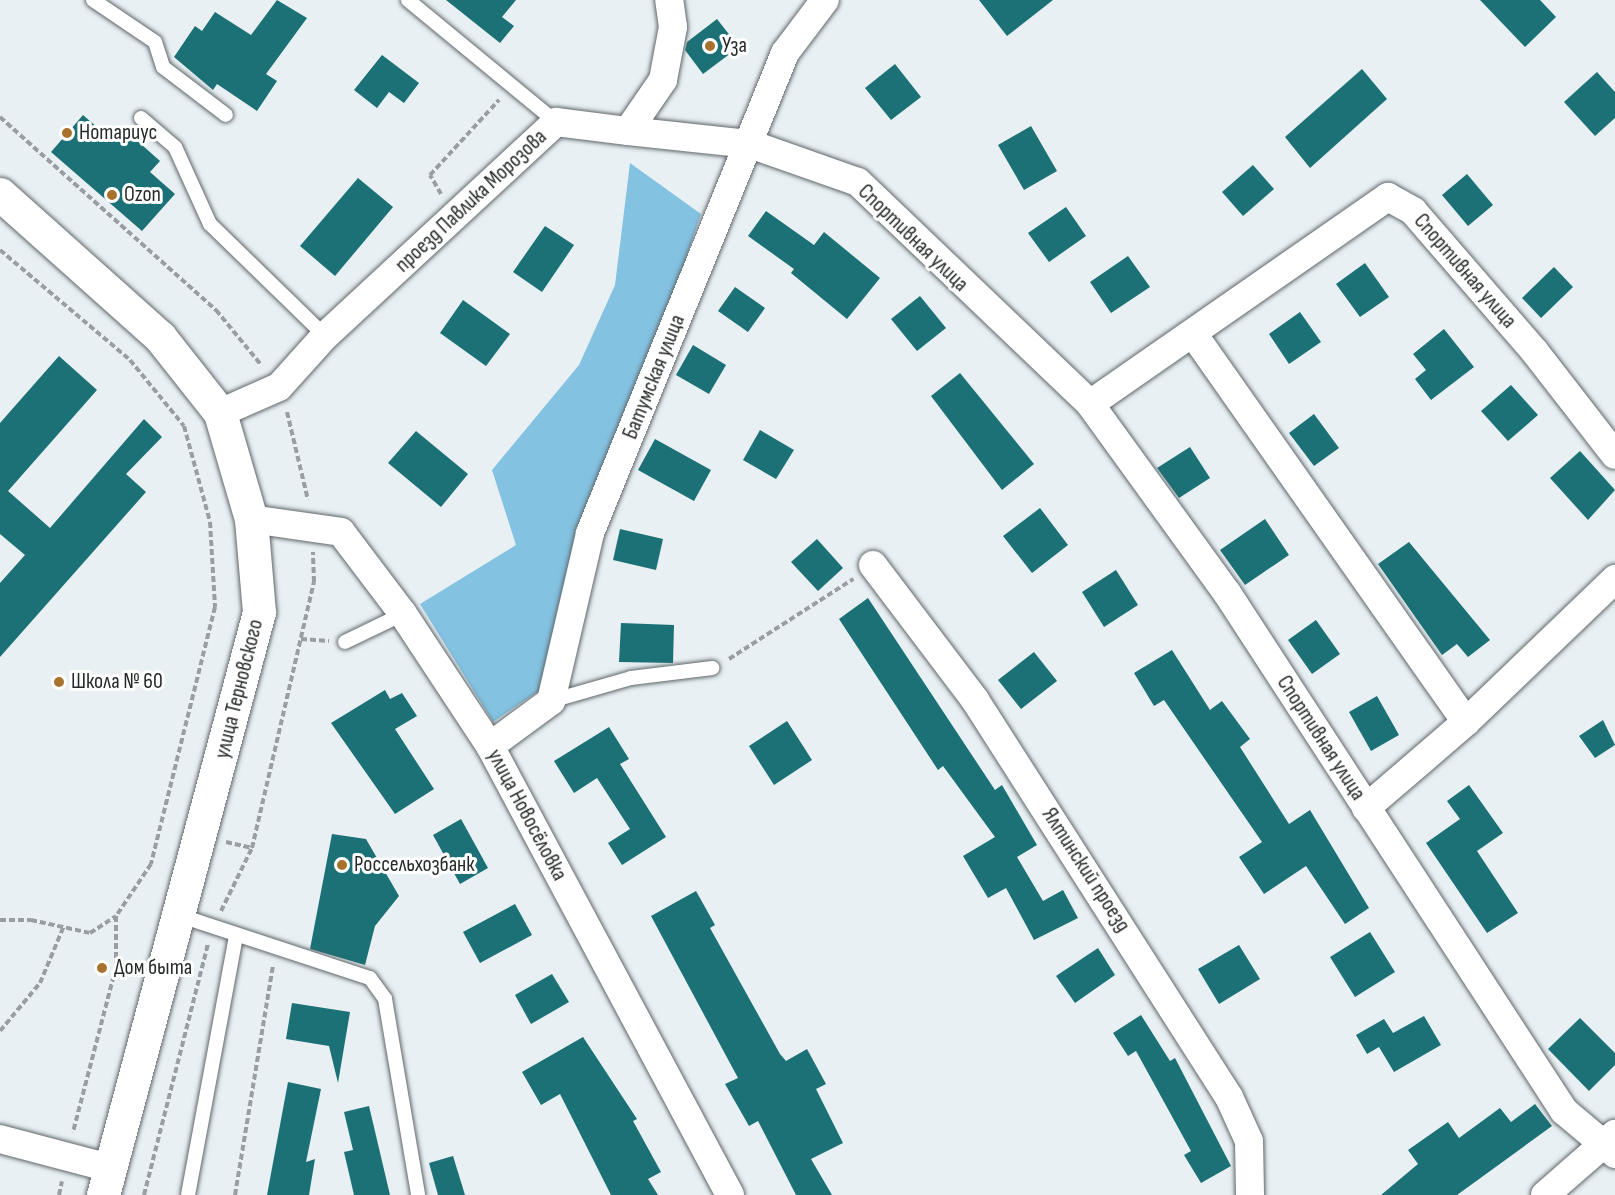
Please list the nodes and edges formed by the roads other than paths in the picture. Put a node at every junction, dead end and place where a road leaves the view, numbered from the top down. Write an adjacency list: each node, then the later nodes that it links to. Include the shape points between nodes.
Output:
1 (93, 0): 5 (lane, via 155,42 163,67)
2 (408, 0): 7 (lane)
3 (669, 0): 8 (street, via 673,27 663,80)
4 (825, 0): 9 (street, Батумская улица, via 785,53)
5 (226, 115)
6 (141, 118): 12 (lane, via 175,147 210,224)
7 (556, 122): 8 (street, проезд Павлика Морозова); 12 (street, проезд Павлика Морозова)
8 (628, 131): 9 (street, Спортивная улица)
9 (750, 144): 13 (street, Спортивная улица, via 858,182); 22 (street, Батумская улица, via 590,533)
10 (0, 194): 14 (main road, улица Терновского, via 160,337)
11 (1194, 334): 13 (street, Спортивная улица); 15 (street, Спортивная улица, via 1388,197 1413,211 1535,352); 23 (street)
12 (325, 336): 14 (street, проезд Павлика Морозова, via 279,387)
13 (1090, 404): 25 (street, Спортивная улица, via 1227,593)
14 (220, 413): 16 (main road, улица Терновского)
15 (1615, 456)
16 (251, 519): 19 (street, улица Новосёловка, via 341,532); 26 (main road, улица Терновского, via 259,612)
17 (873, 565): 34 (street, Ялтинский проезд, via 975,700 1228,1097 1249,1141)
18 (1615, 579): 23 (street, Спортивная улица)
19 (403, 614): 20 (lane); 24 (street, улица Новосёловка)
20 (345, 642)
21 (712, 668): 22 (lane, via 631,678)
22 (551, 701): 24 (street)
23 (1466, 722): 25 (street, Спортивная улица)
24 (490, 746): 33 (street, улица Новосёловка)
25 (1366, 808): 29 (street, Спортивная улица, via 1564,1111)
26 (178, 915): 27 (lane); 30 (main road, улица Терновского)
27 (236, 936): 31 (lane); 32 (lane, via 370,978 385,999)
28 (0, 1139): 30 (street, via 67,1156)
29 (1610, 1145): 35 (street)
30 (106, 1182)
31 (188, 1195)
32 (418, 1195)
33 (730, 1195)
34 (1250, 1195)
35 (1545, 1195)

